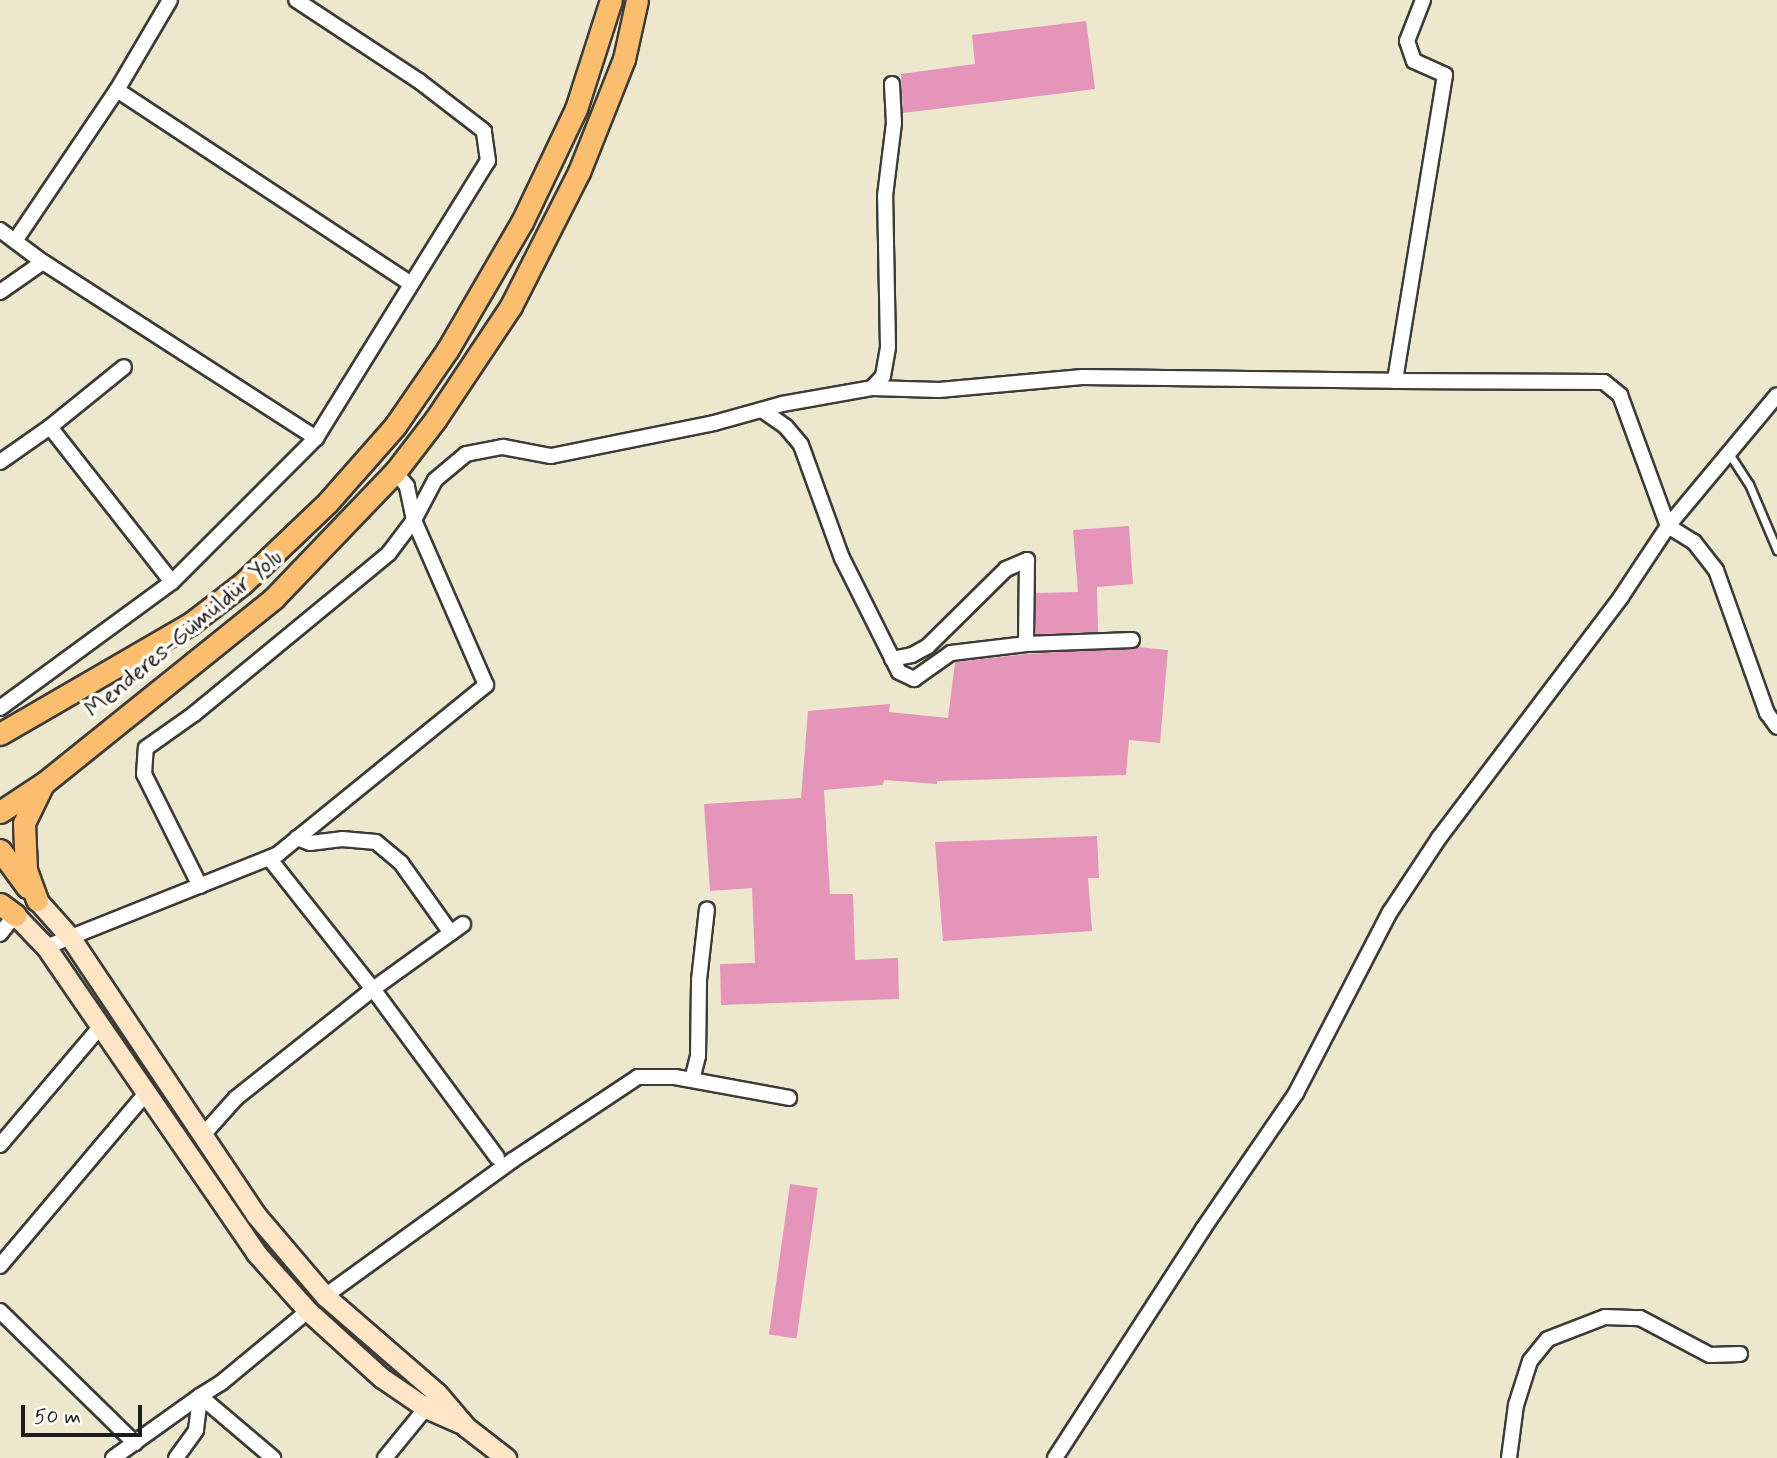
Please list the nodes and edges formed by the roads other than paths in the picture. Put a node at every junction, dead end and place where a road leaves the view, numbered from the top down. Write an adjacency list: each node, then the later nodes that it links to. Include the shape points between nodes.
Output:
1 (170, 0): 7 (street)
2 (296, 0): 11 (street, via 484,131 488,161)
3 (611, 0): 32 (main road, Menderes-Gümüldür Yolu, via 576,108 522,222 448,349 394,426 328,502 222,600 190,624)
4 (637, 0): 22 (main road, Menderes-Gümüldür Yolu, via 624,59 579,172 517,294 435,420)
5 (1423, 0): 14 (street, via 1407,41 1414,61 1445,75)
6 (892, 84): 15 (street, via 894,123 884,196 888,346 883,376)
7 (117, 90): 9 (street); 11 (street)
8 (0, 230): 9 (street)
9 (15, 241): 10 (street)
10 (43, 262): 12 (street); 19 (street)
11 (411, 284): 19 (street)
12 (0, 292)
13 (124, 367): 18 (street)
14 (1395, 381): 15 (street, via 1082,377 939,390); 24 (street, via 1604,382 1620,395)
15 (872, 388): 17 (street)
16 (1777, 395): 20 (street)
17 (762, 410): 23 (street, via 551,456 503,447 466,454 435,480); 29 (street, via 801,445 842,558)
18 (50, 427): 21 (street); 26 (street)
19 (316, 438): 26 (street)
20 (1728, 453): 24 (street); 25 (lane, via 1749,484)
21 (0, 461)
22 (395, 472): 23 (street, via 407,486); 33 (main road, Menderes-Gümüldür Yolu, via 274,598)
23 (414, 520): 35 (street, via 486,685); 38 (street, via 389,553 334,601 146,748 144,774)
24 (1668, 526): 31 (street, via 1694,542 1716,570 1767,713); 66 (street, via 1621,597 1404,891 1296,1093)
25 (1777, 550)
26 (172, 582): 30 (street)
27 (1132, 640): 28 (street)
28 (1026, 644): 29 (street, via 951,653 914,679 899,673); 29 (street, via 1027,560 1006,569 928,646)
29 (892, 659)
30 (0, 708)
31 (1777, 727)
32 (0, 734)
33 (44, 783): 34 (main road, Menderes-Gümüldür Yolu); 39 (main road, via 24,823 26,869)
34 (0, 812)
35 (297, 838): 37 (street); 45 (street, via 310,843 342,838 376,842 401,863 457,929)
36 (0, 850): 39 (main road)
37 (269, 858): 38 (street); 45 (street)
38 (200, 887): 43 (street)
39 (37, 900): 43 (street)
40 (707, 909): 47 (street, via 699,980 698,1056)
41 (7, 910): 42 (street); 44 (street)
42 (0, 934)
43 (70, 937): 44 (street); 50 (street)
44 (46, 947): 46 (street)
45 (373, 989): 50 (street, via 236,1098); 52 (street)
46 (101, 1026): 48 (street); 51 (street)
47 (692, 1080): 49 (street); 54 (street, via 638,1077 513,1160)
48 (146, 1093): 53 (street); 56 (street, via 256,1253)
49 (789, 1098)
50 (202, 1136): 54 (street, via 256,1215)
51 (0, 1145)
52 (497, 1157)
53 (0, 1266)
54 (325, 1296): 59 (street)
55 (0, 1311): 60 (street)
56 (309, 1311): 58 (street); 59 (street, via 382,1378)
57 (1740, 1354): 67 (street, via 1710,1355 1640,1318 1605,1317 1548,1339 1530,1361 1516,1405)
58 (200, 1396): 60 (street); 62 (street, via 196,1430); 63 (street)
59 (431, 1400): 64 (street); 65 (street)
60 (135, 1443): 61 (street)
61 (113, 1458)
62 (176, 1458)
63 (273, 1458)
64 (384, 1458)
65 (506, 1458)
66 (1055, 1458)
67 (1509, 1458)

